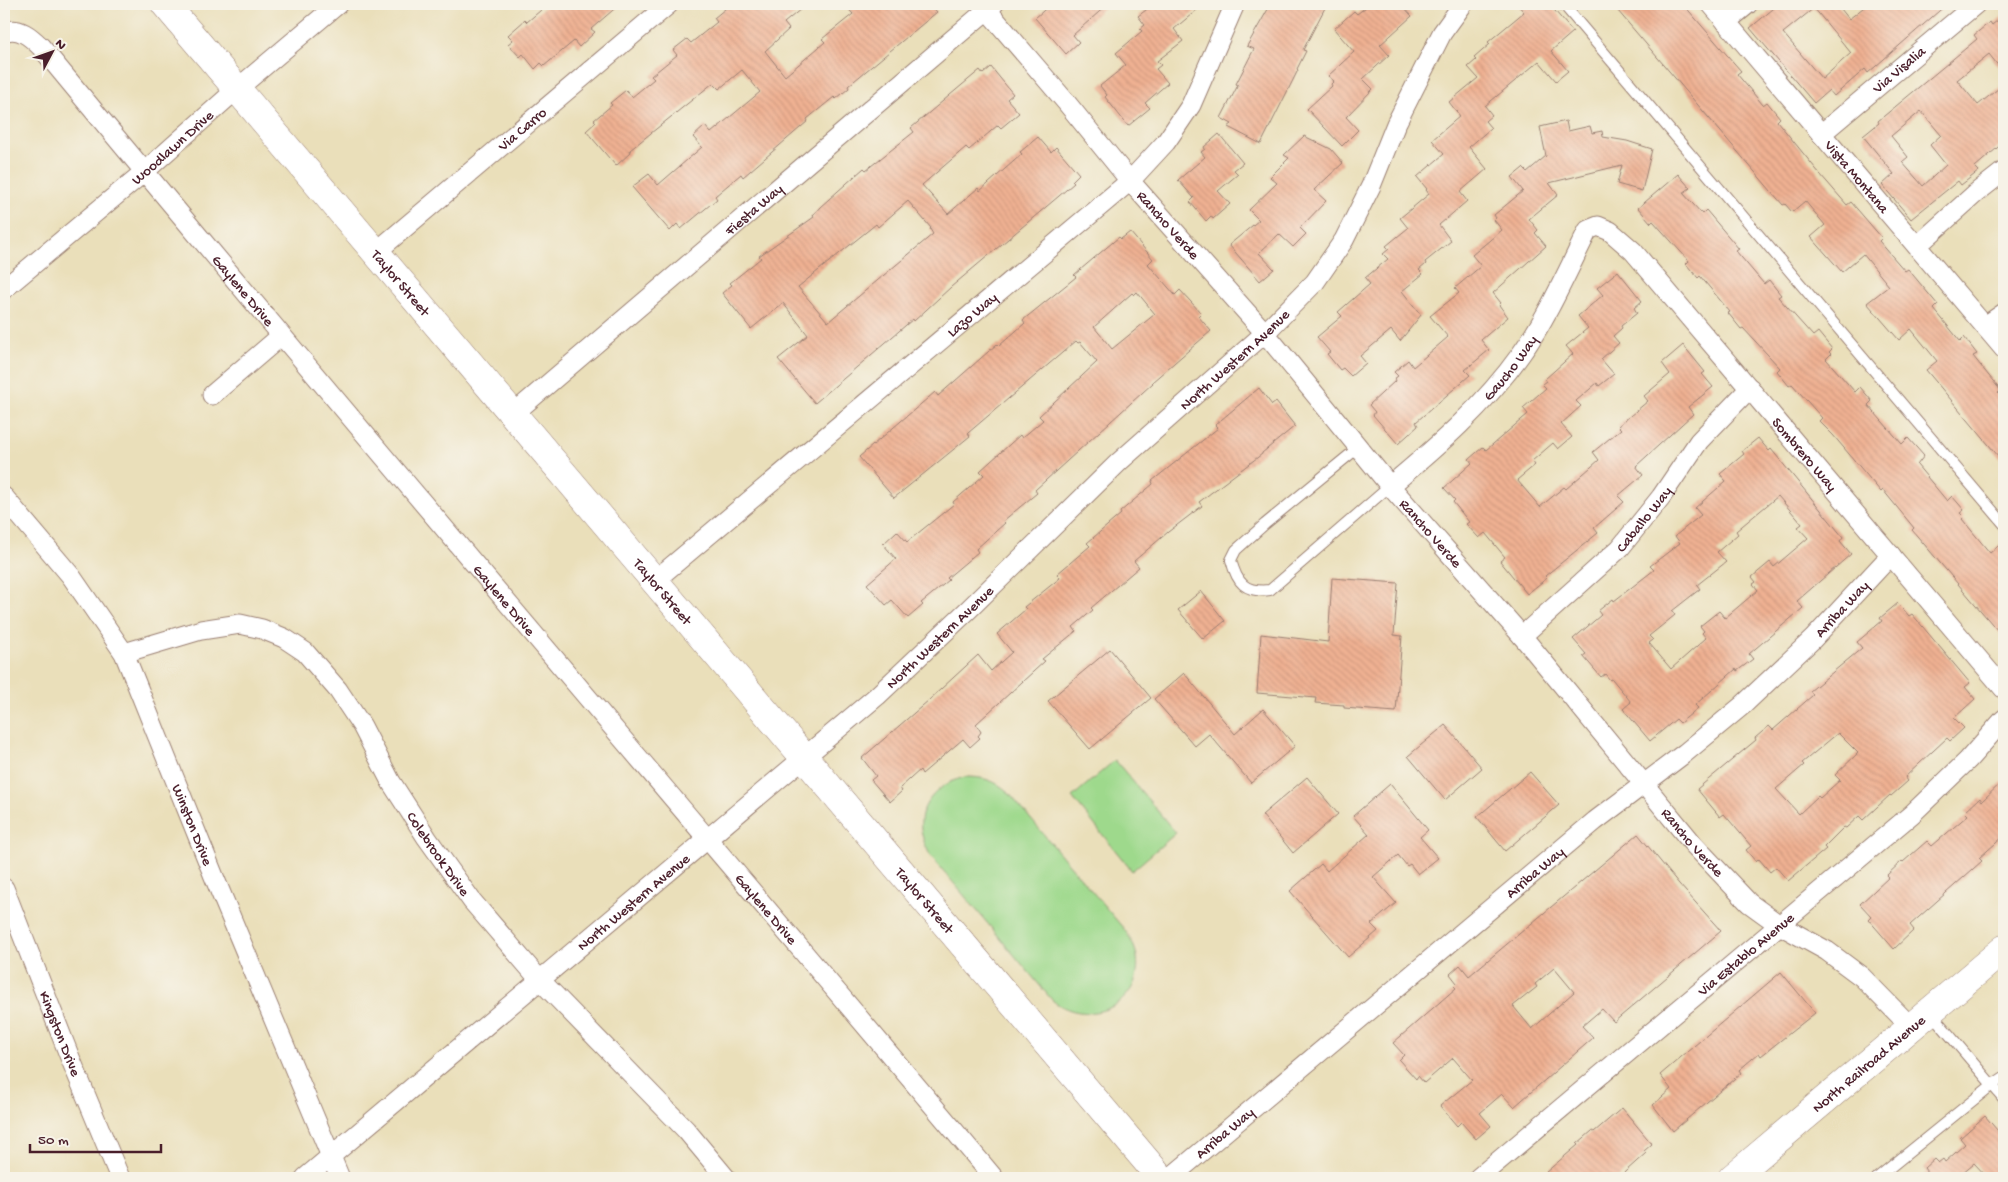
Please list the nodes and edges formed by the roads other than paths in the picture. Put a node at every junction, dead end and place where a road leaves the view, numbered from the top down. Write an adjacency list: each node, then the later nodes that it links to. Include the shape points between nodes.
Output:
1 (165, 4): 13 (street, Taylor Street)
2 (338, 4): 13 (street, Woodlawn Drive)
3 (669, 4): 20 (street, Via Carro)
4 (1235, 4): 17 (street, Lazo Way, via 1191,105 1166,142)
5 (1463, 4): 24 (street, North Western Avenue, via 1442,33 1396,124 1371,186 1344,240 1315,282)
6 (1563, 4): 33 (lane)
7 (1711, 4): 11 (street, Vista Montana)
8 (1748, 4): 11 (street)
9 (1976, 4): 14 (street, Via Visalia)
10 (988, 6): 17 (street, Rancho Verde); 29 (street, Fiesta Way)
11 (1726, 22): 14 (street, Vista Montana)
12 (6, 31): 16 (street, Gaylene Drive, via 16,30 41,47)
13 (237, 89): 16 (street, Woodlawn Drive); 20 (street, Taylor Street)
14 (1821, 134): 19 (street, Vista Montana)
15 (2004, 170): 19 (street)
16 (144, 172): 21 (street, Woodlawn Drive); 25 (street, Gaylene Drive)
17 (1130, 181): 24 (street, Rancho Verde); 35 (street, Lazo Way)
18 (1598, 226): 27 (street, Sombrero Way, via 1610,231 1633,251); 31 (street, Gaucho Way, via 1588,230 1522,353 1475,411)
19 (1917, 246): 23 (street, Vista Montana)
20 (376, 252): 29 (street, Taylor Street)
21 (4, 289)
22 (2004, 313): 23 (street)
23 (1985, 326): 26 (street, Vista Montana)
24 (1265, 333): 30 (street, Rancho Verde); 40 (street, North Western Avenue, via 1119,462 877,696)
25 (281, 336): 28 (street); 42 (street, Gaylene Drive)
26 (2004, 349)
27 (1750, 388): 34 (street, Sombrero Way); 36 (street, Caballo Way, via 1699,440 1620,548)
28 (212, 396)
29 (513, 414): 35 (street, Taylor Street)
30 (1359, 447): 31 (street, Rancho Verde); 31 (lane, via 1236,550 1231,560 1241,584 1256,592 1270,590)
31 (1390, 486): 36 (street, Rancho Verde)
32 (4, 497): 37 (street, Winston Drive, via 71,576)
33 (2004, 524)
34 (1891, 555): 38 (street, Sombrero Way); 41 (street, Arriba Way, via 1813,639 1743,705)
35 (654, 581): 40 (street, Taylor Street)
36 (1522, 636): 41 (street, Rancho Verde)
37 (124, 653): 46 (street, Colebrook Drive, via 201,630 240,624 284,638 305,652 338,690 362,726 391,782 427,838 472,900); 51 (street, Winston Drive)
38 (2004, 689)
39 (2004, 719): 44 (street, Via Establo Avenue, via 1968,760 1912,814)
40 (804, 757): 42 (street, North Western Avenue); 57 (street, Taylor Street)
41 (1642, 784): 44 (street, Rancho Verde, via 1749,903); 58 (street, Arriba Way)
42 (708, 838): 46 (street, North Western Avenue); 56 (street, Gaylene Drive)
43 (4, 888): 52 (street, Kingston Drive)
44 (1778, 924): 47 (street, Rancho Verde, via 1827,951); 59 (street, Via Establo Avenue)
45 (2004, 949): 47 (street, North Railroad Avenue)
46 (539, 980): 51 (street, North Western Avenue); 55 (street, Colebrook Drive, via 686,1130)
47 (1921, 1019): 49 (lane); 60 (street, North Railroad Avenue)
48 (2004, 1077): 49 (lane)
49 (1992, 1085): 50 (lane); 61 (lane)
50 (2004, 1099)
51 (331, 1157): 53 (street, North Western Avenue); 54 (street, Winston Drive)
52 (120, 1178)
53 (305, 1178)
54 (340, 1178)
55 (726, 1178)
56 (994, 1178)
57 (1161, 1178)
58 (1170, 1178)
59 (1478, 1178)
60 (1732, 1178)
61 (1877, 1178)

